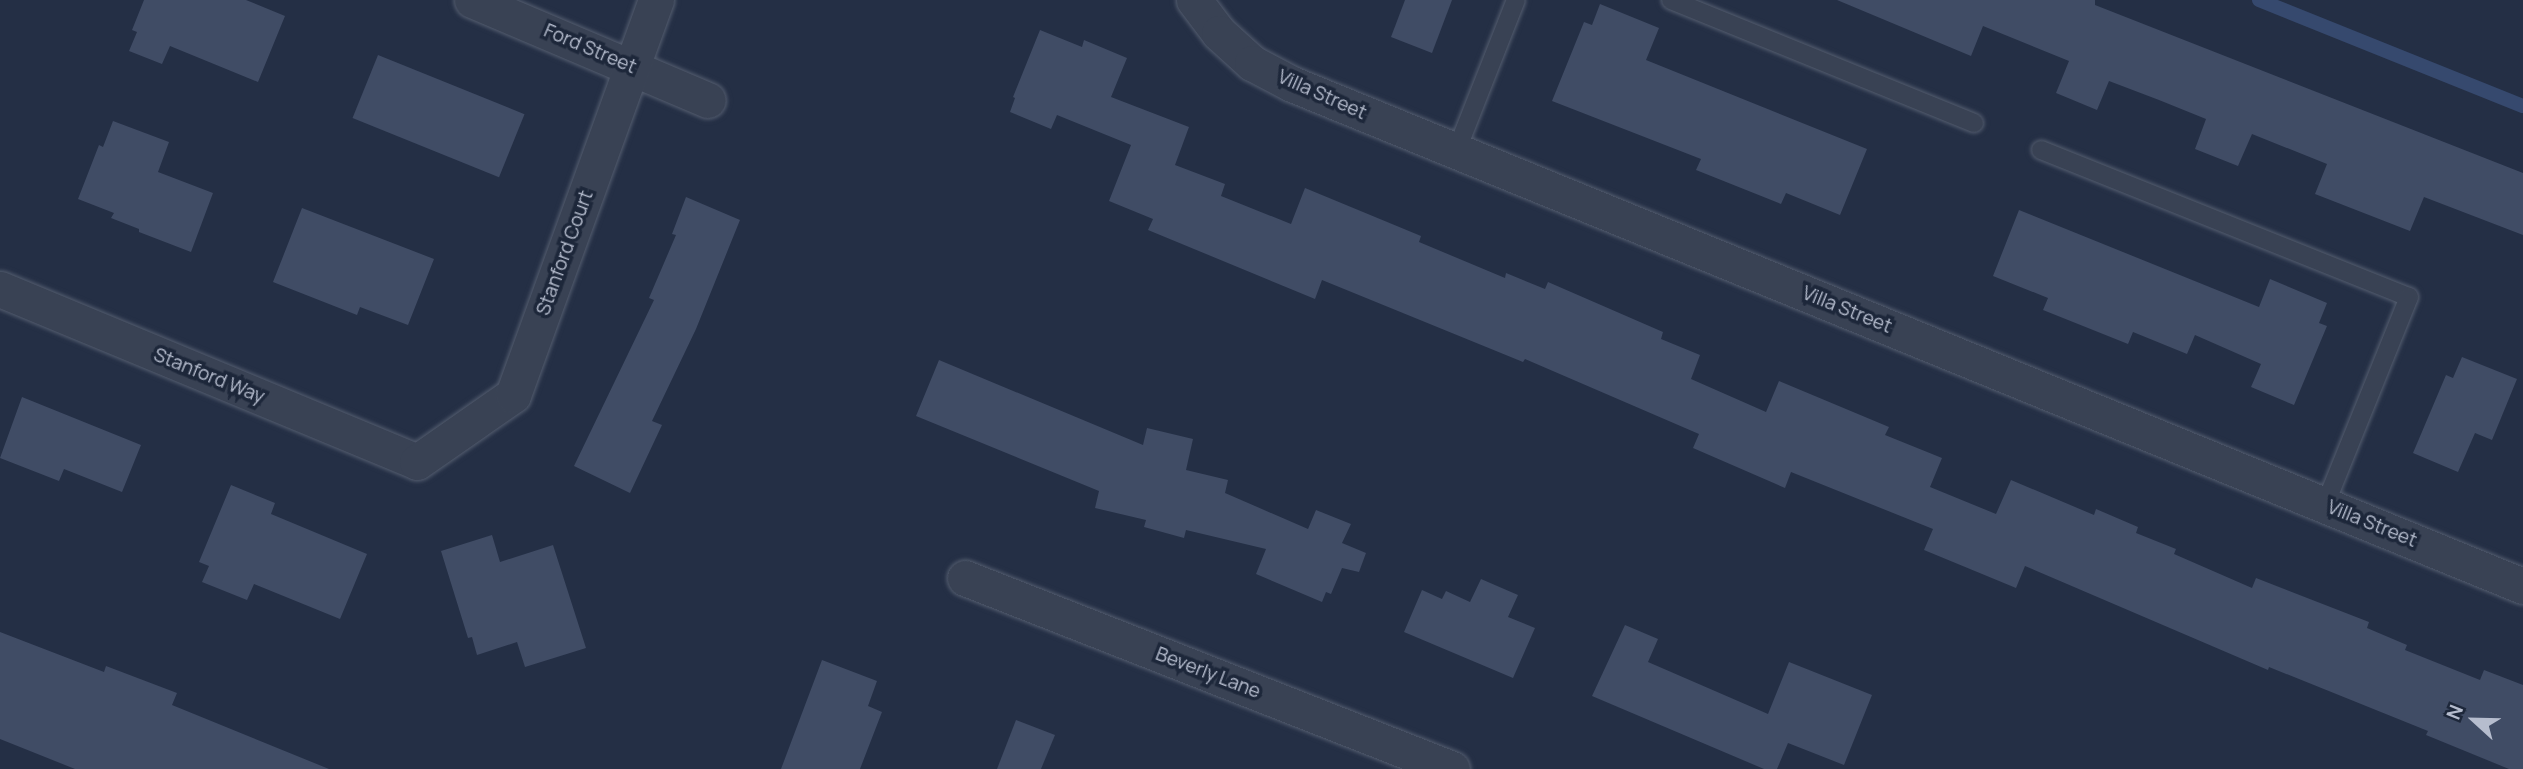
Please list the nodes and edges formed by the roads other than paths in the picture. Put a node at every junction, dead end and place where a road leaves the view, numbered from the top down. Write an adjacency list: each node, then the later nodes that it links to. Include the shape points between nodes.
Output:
1 (472, 0): 6 (street, Ford Street)
2 (656, 0): 6 (street, Stanford Court)
3 (1194, 0): 10 (street, Villa Street, via 1219,33 1252,63)
4 (1517, 0): 10 (lane)
5 (1671, 0): 8 (lane)
6 (632, 65): 7 (street, Ford Street); 12 (street, Stanford Court, via 513,395)
7 (708, 100)
8 (1974, 123)
9 (2041, 150): 13 (lane, via 2409,297)
10 (1456, 152): 13 (street, Villa Street)
11 (0, 289): 12 (street, Stanford Way)
12 (417, 462)
13 (2325, 505): 15 (street, Villa Street)
14 (965, 578): 16 (street, Beverly Lane)
15 (2523, 586)
16 (1452, 769)

